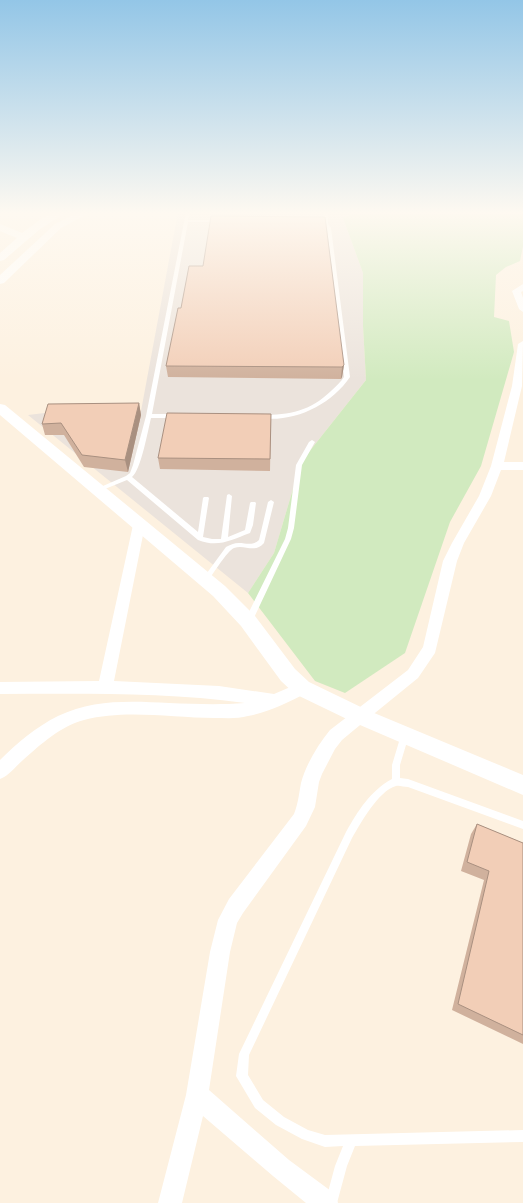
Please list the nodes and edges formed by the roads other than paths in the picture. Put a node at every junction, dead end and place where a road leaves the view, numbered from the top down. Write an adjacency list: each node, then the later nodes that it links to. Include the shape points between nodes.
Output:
1 (14, 268): 4 (street)
2 (178, 268): 9 (lane)
3 (334, 268): 11 (lane, via 347,377 328,397 302,413 292,416)
4 (0, 281)
5 (523, 286): 6 (street, via 516,291)
6 (523, 309)
7 (523, 344): 13 (street, via 517,386)
8 (0, 408): 16 (street)
9 (149, 416): 10 (lane); 15 (lane, via 136,465)
10 (180, 416)
11 (258, 417)
12 (312, 442): 25 (lane, via 299,465 288,539)
13 (497, 466): 14 (street); 30 (street, via 485,496 452,556 426,656 413,674)
14 (523, 466)
15 (128, 477): 16 (lane); 22 (lane)
16 (98, 490): 21 (street)
17 (229, 496): 23 (lane)
18 (206, 498): 22 (lane)
19 (271, 502): 24 (lane, via 260,544 232,546)
20 (253, 503): 23 (lane, via 248,531)
21 (139, 525): 24 (street); 26 (street)
22 (200, 538): 23 (lane, via 211,542)
23 (224, 540)
24 (206, 579): 25 (street, via 235,605)
25 (248, 621): 28 (street, via 288,675)
26 (105, 686): 27 (street); 29 (street, via 219,693)
27 (0, 688)
28 (302, 688): 29 (street); 30 (street)
29 (275, 701): 32 (street, via 258,708 231,711 121,708 87,712 48,730)
30 (360, 716): 31 (street); 36 (street, via 329,744 314,771 306,807 300,820 228,920 220,952)
31 (405, 735): 33 (lane, via 396,765); 34 (street)
32 (0, 771)
33 (396, 782): 35 (lane, via 408,783); 38 (lane, via 380,792 367,806 349,834 244,1054 242,1076 246,1085 260,1104 280,1121 306,1135 325,1141)
34 (523, 785)
35 (523, 825)
36 (197, 1095): 39 (street); 40 (street, via 281,1168)
37 (523, 1136): 38 (lane)
38 (352, 1140): 41 (lane, via 341,1166)
39 (170, 1203)
40 (326, 1203)
41 (331, 1203)

